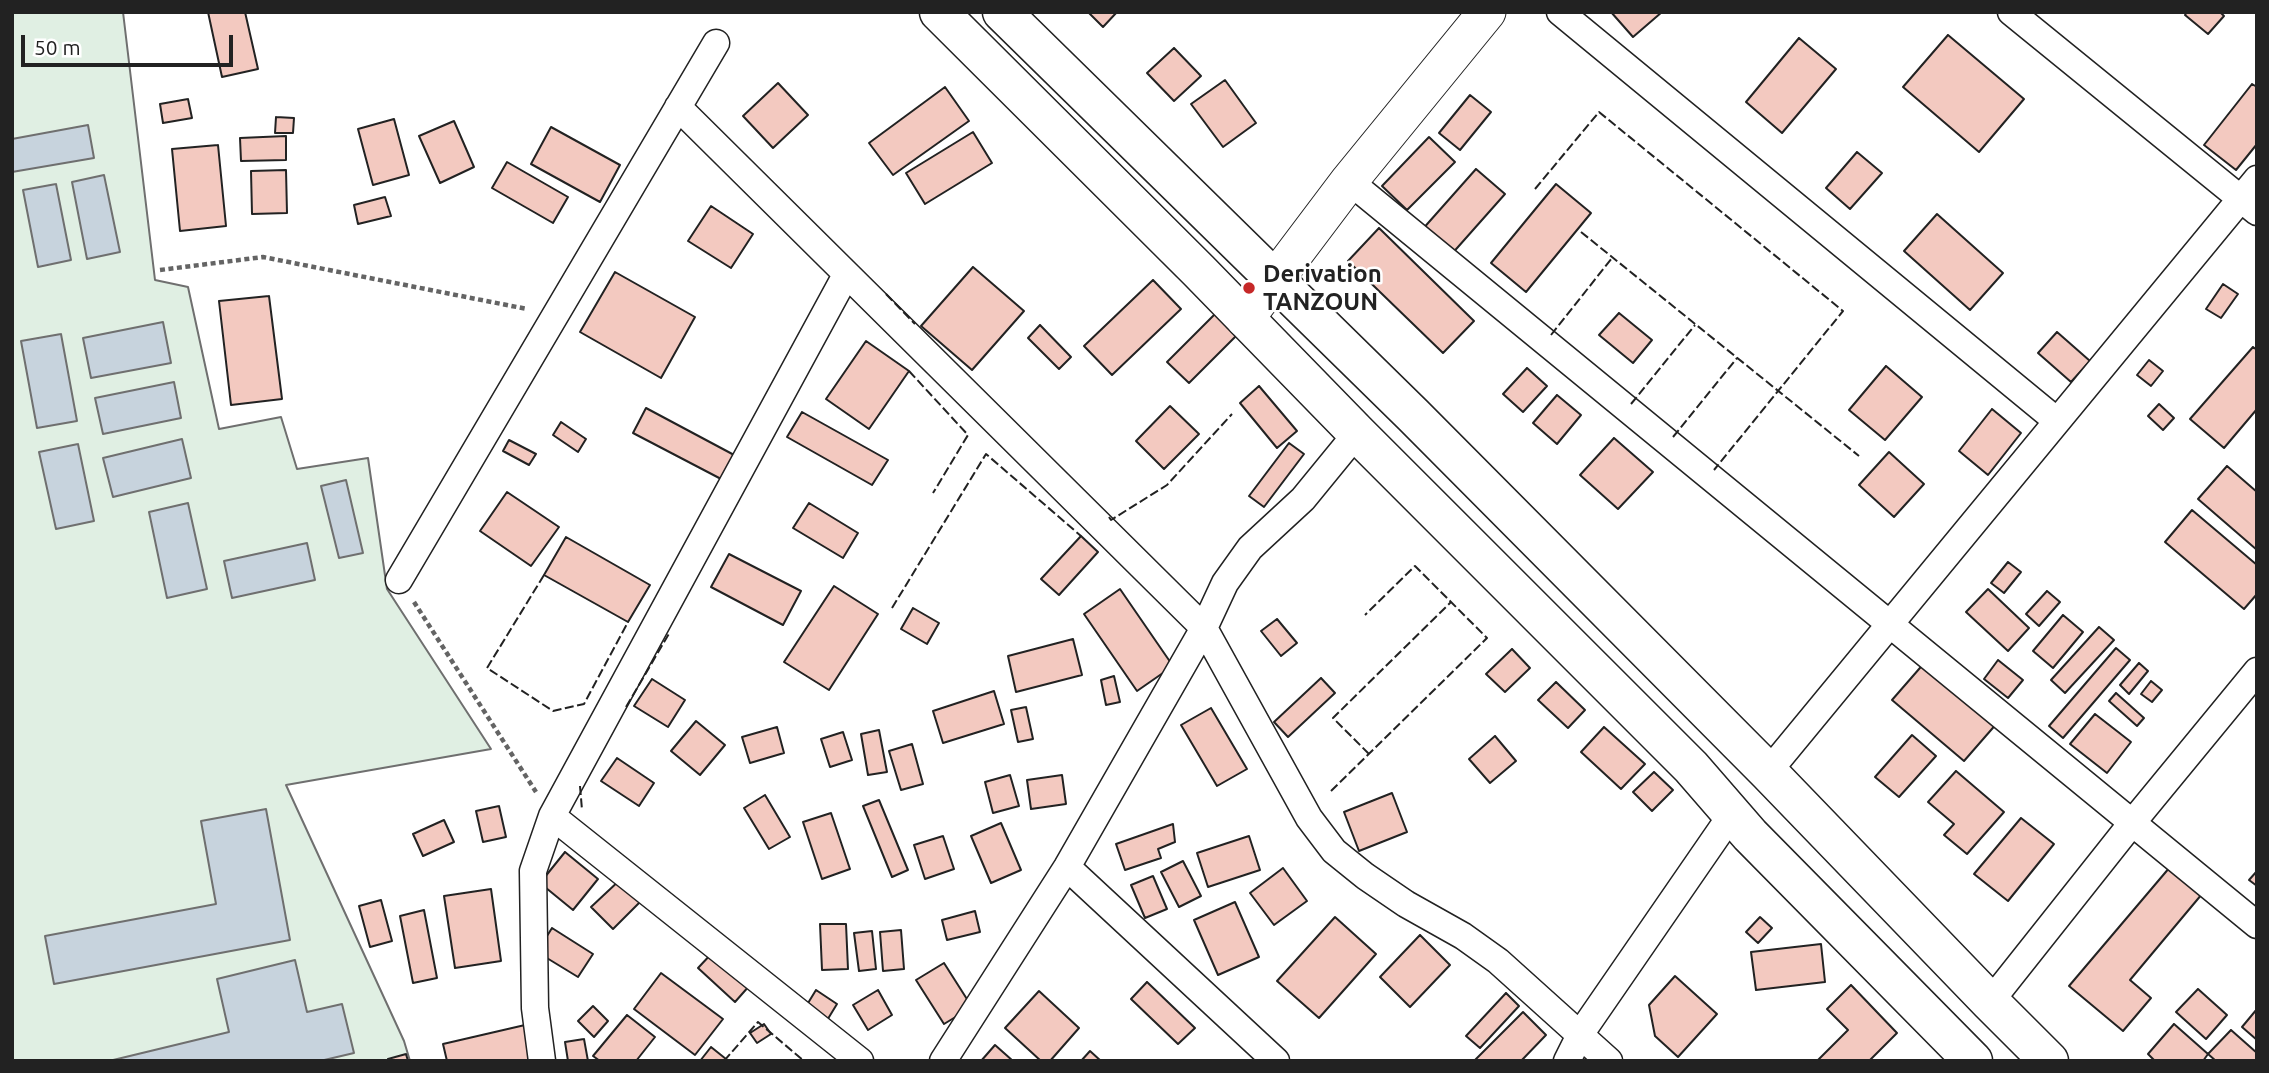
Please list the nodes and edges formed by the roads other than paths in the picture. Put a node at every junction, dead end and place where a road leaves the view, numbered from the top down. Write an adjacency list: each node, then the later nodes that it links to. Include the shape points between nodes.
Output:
1 (939, 12): 12 (highway)
2 (1002, 12): 11 (highway)
3 (1487, 12): 8 (street)
4 (1560, 12): 13 (street)
5 (2011, 12): 9 (street)
6 (716, 43): 7 (street)
7 (678, 107): 10 (street); 15 (street)
8 (1349, 181): 11 (street); 16 (street)
9 (2251, 197): 13 (street)
10 (846, 275): 17 (street); 21 (street)
11 (1274, 279): 12 (street); 19 (highway)
12 (1245, 318): 14 (highway)
13 (2057, 421): 16 (street)
14 (1357, 433): 17 (street, via 1303,499 1250,548 1225,583); 20 (highway, via 1691,767)
15 (399, 580)
16 (1890, 625): 19 (street); 22 (street)
17 (1204, 628): 23 (street); 26 (street, via 1309,818 1334,851 1406,904 1498,961)
18 (2257, 671): 22 (street)
19 (1768, 772): 25 (highway)
20 (1732, 814): 26 (street); 33 (highway)
21 (552, 816): 27 (street, via 533,871 535,1008); 28 (street)
22 (2132, 823): 24 (street); 25 (street)
23 (1068, 867): 29 (street); 30 (street)
24 (2257, 925)
25 (1990, 1002): 34 (highway)
26 (1581, 1033): 31 (street); 32 (street)
27 (542, 1061)
28 (860, 1061)
29 (943, 1061)
30 (1276, 1061)
31 (1567, 1061)
32 (1609, 1061)
33 (1973, 1061)
34 (2049, 1061)

